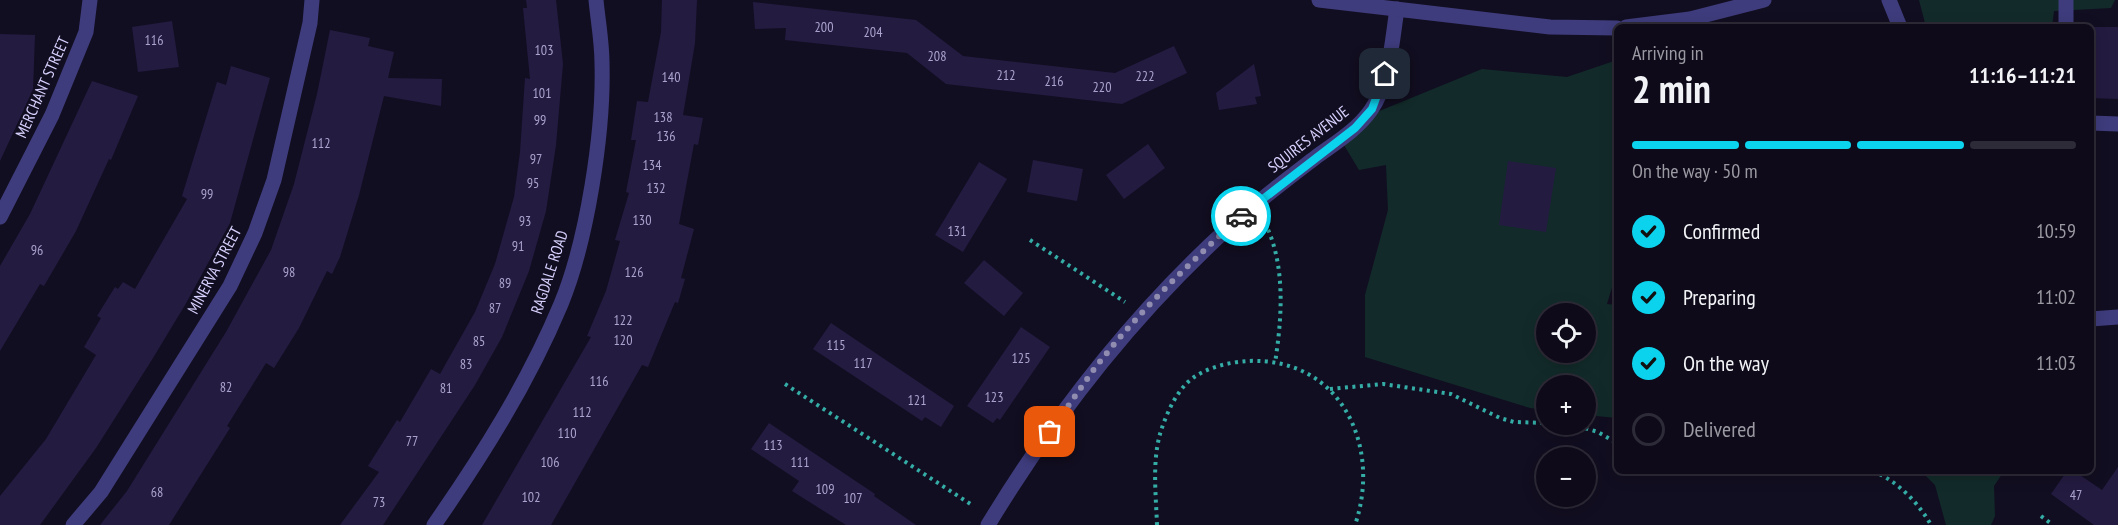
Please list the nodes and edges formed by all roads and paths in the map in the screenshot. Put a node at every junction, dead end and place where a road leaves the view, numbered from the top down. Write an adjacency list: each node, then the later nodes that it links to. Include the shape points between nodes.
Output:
1 (90, 0): 17 (street, MERCHANT STREET, via 86,32 52,116)
2 (312, 0): 31 (street, MINERVA STREET, via 274,180 255,233 230,286 101,492)
3 (596, 0): 32 (street, RAGDALE ROAD, via 603,63 599,126 592,186 562,302 501,421)
4 (1318, 0): 8 (street)
5 (1764, 0): 9 (street)
6 (1889, 0): 11 (street)
7 (2066, 0): 12 (street)
8 (1397, 9): 13 (street, via 1550,27); 16 (street, SQUIRES AVENUE, via 1389,60 1372,109 1355,128)
9 (1692, 23): 10 (street)
10 (1676, 24)
11 (1899, 24)
12 (2066, 24)
13 (1614, 28)
14 (2094, 123): 15 (street)
15 (2118, 124)
16 (1254, 204): 19 (street, SQUIRES AVENUE); 22 (path, via 1267,226 1278,268 1280,310)
17 (0, 217)
18 (1030, 240): 19 (path)
19 (1143, 314): 33 (street, SQUIRES AVENUE, via 1093,372)
20 (2118, 317): 21 (street)
21 (2094, 319)
22 (1275, 363): 24 (path, via 1303,372); 34 (path, via 1236,362 1210,369 1189,381 1177,396 1160,434 1155,484)
23 (785, 384): 29 (path)
24 (1330, 389): 25 (path, via 1383,384 1451,394 1500,418); 35 (path, via 1344,407 1362,449 1365,474)
25 (1536, 423)
26 (1596, 431): 27 (path)
27 (1614, 441)
28 (1881, 474): 36 (path, via 1909,495)
29 (972, 505)
30 (2041, 516): 37 (path)
31 (73, 525)
32 (434, 525)
33 (988, 525)
34 (1157, 525)
35 (1355, 525)
36 (1931, 525)
37 (2053, 525)

